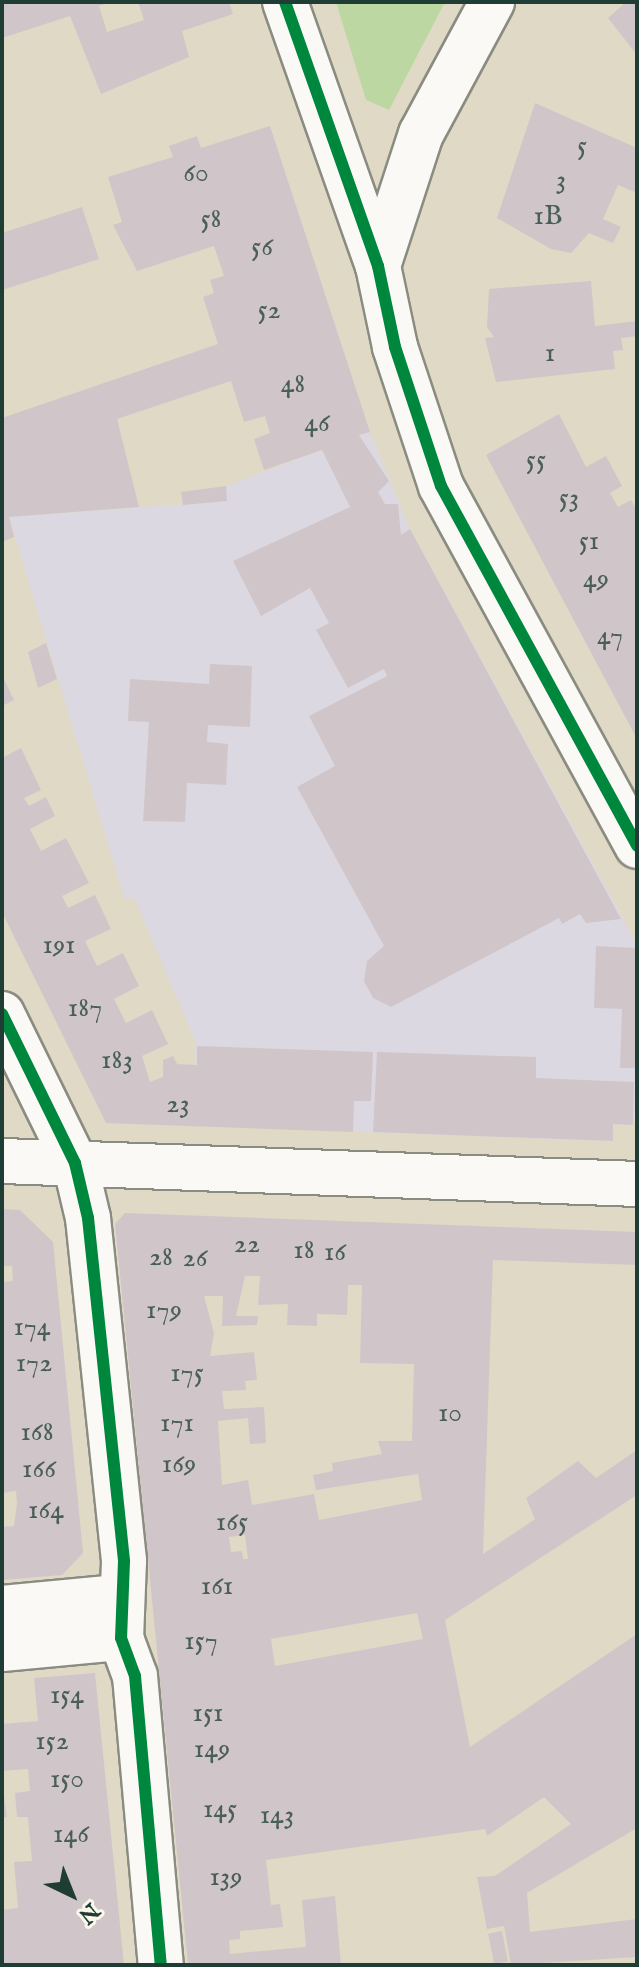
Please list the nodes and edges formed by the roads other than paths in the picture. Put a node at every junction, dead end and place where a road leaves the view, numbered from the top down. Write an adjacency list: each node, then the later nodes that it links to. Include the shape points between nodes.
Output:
1 (285, 2): 3 (street)
2 (492, 2): 3 (street, via 421,134)
3 (378, 266): 4 (street, via 395,347 441,486)
4 (637, 846)
5 (2, 1014): 7 (street)
6 (2, 1161): 7 (street)
7 (75, 1163): 8 (street); 10 (street, via 88,1218 124,1561)
8 (637, 1184)
9 (2, 1608): 10 (street)
10 (120, 1618): 11 (street); 12 (street, via 135,1676)
11 (2, 1649)
12 (161, 1965)

